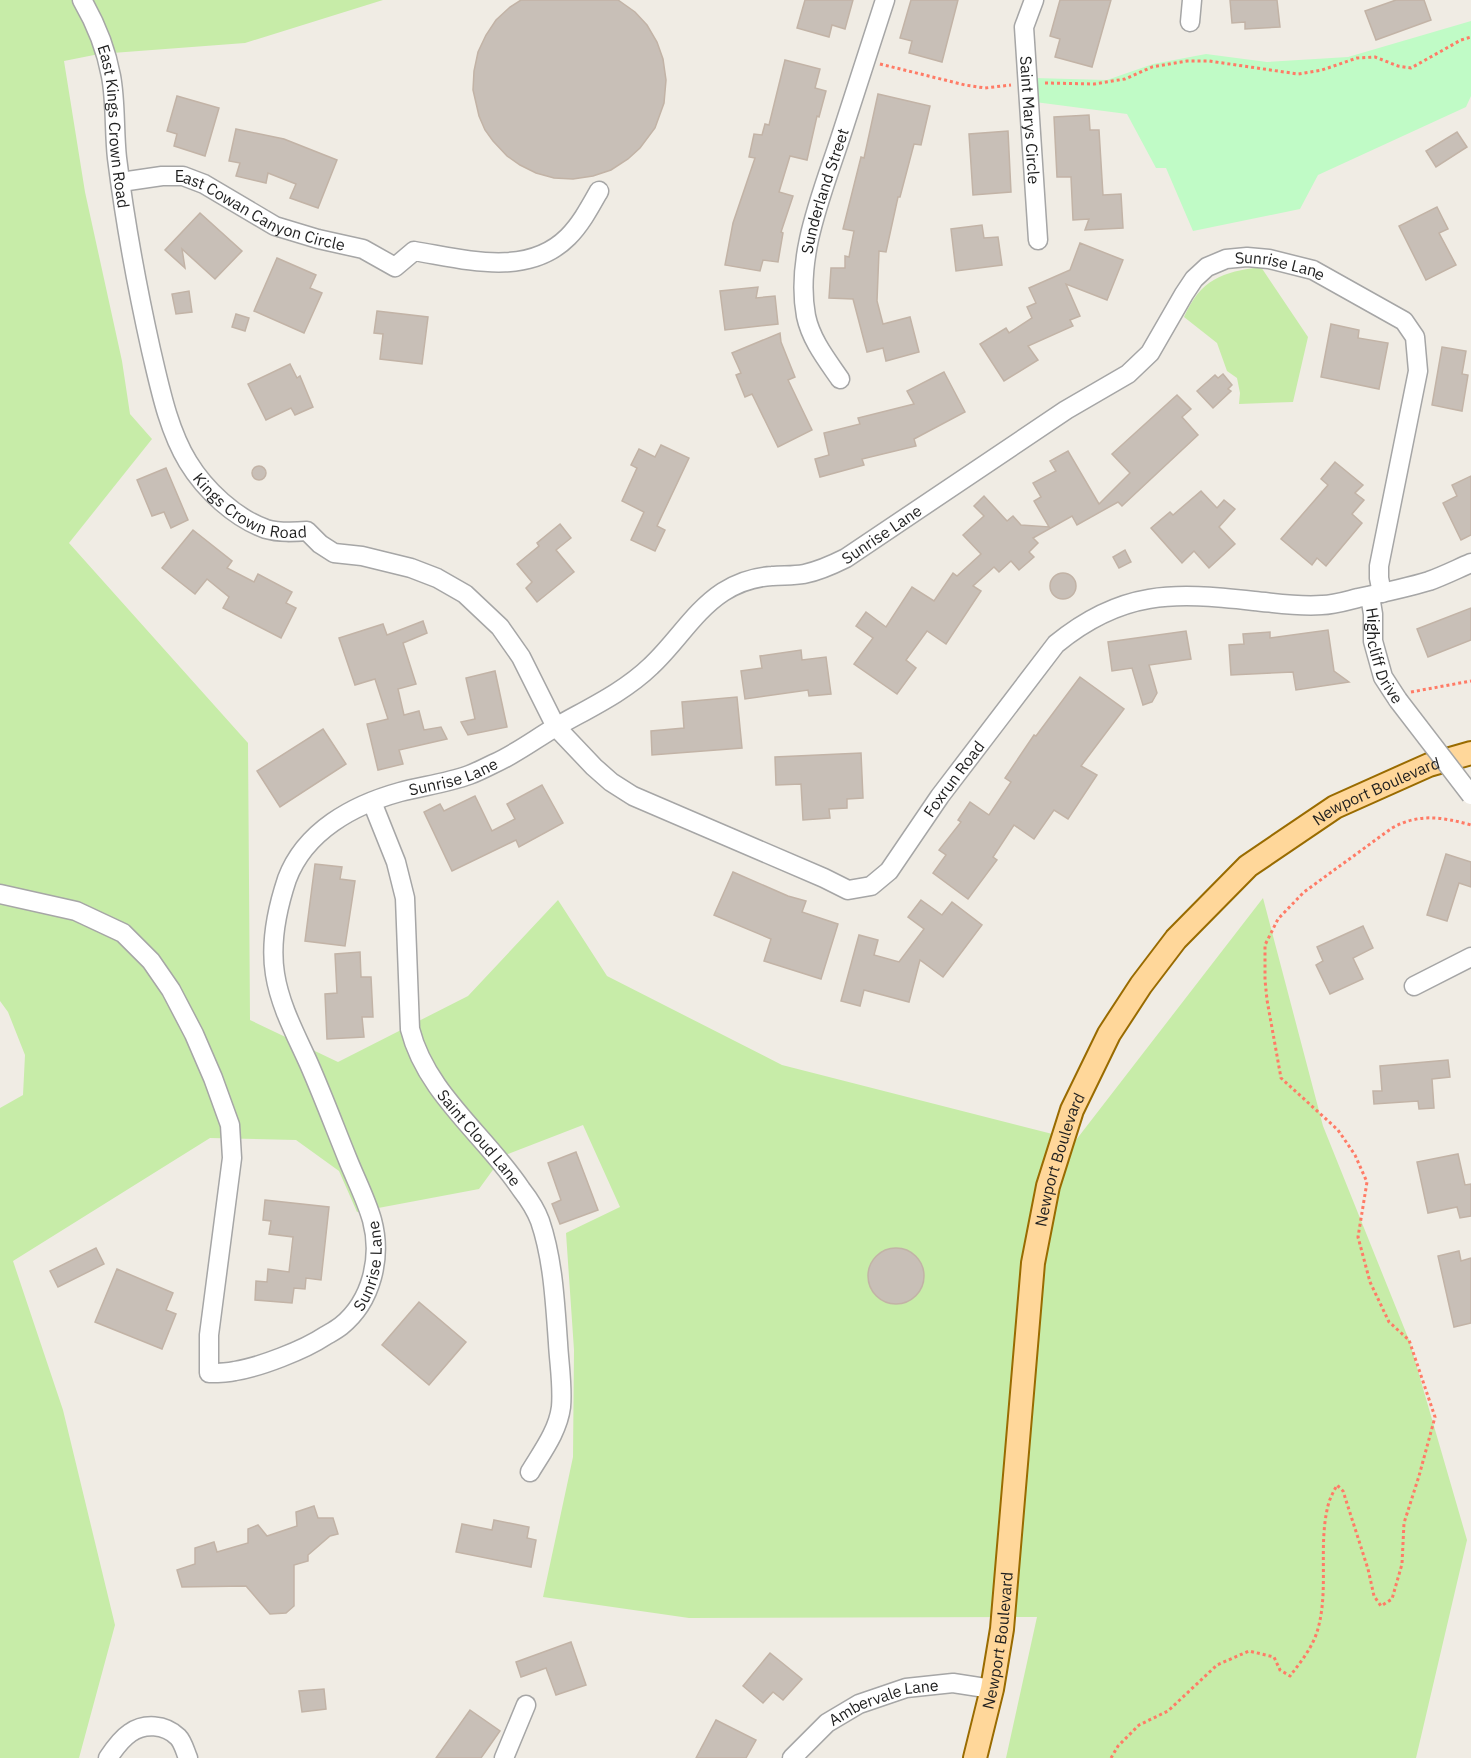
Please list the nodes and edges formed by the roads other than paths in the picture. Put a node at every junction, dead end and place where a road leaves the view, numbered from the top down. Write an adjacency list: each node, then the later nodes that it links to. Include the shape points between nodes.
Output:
1 (82, 0): 6 (street, East Kings Crown Road, via 102,39 111,77)
2 (885, 0): 10 (street, Sunderland Street, via 805,261 807,318 816,343)
3 (1034, 0): 8 (street, Saint Marys Circle, via 1024,27)
4 (1192, 0): 5 (street)
5 (1191, 22)
6 (121, 182): 7 (street, East Cowan Canyon Circle, via 183,176 275,226 363,249 395,267 414,251 499,263 541,255 568,237); 9 (street, East Kings Crown Road)
7 (599, 191)
8 (1038, 240)
9 (132, 258): 13 (street, Kings Crown Road, via 165,407 180,447 200,479 240,515 267,529 307,531 334,553 411,568 465,594 500,627 521,657)
10 (840, 380)
11 (1471, 563): 12 (street, Foxrun Road, via 1431,580)
12 (1376, 594): 13 (street, Foxrun Road, via 1305,606 1170,595 1143,599 1090,619 1056,644 940,796 889,871 871,886 848,890 633,796 594,767); 13 (street, Sunrise Lane, via 1418,371 1414,337 1404,321 1313,270 1269,259 1226,259 1207,267 1194,279 1150,353 1128,374 1066,410 824,570 747,580 723,592 650,667 608,699); 15 (street, Highcliff Drive, bridge, via 1373,641 1383,677)
13 (556, 727): 16 (street, Sunrise Lane, via 469,775)
14 (1471, 753): 21 (main road, Newport Boulevard, via 1429,765 1335,807 1248,866 1176,939 1109,1034 1072,1110 1048,1186 1033,1263 1002,1629)
15 (1471, 795)
16 (372, 802): 17 (street, Sunrise Lane, via 325,827 296,861 281,899 273,954 283,1004 373,1223 376,1252 370,1284 343,1325 281,1357 236,1371 209,1373 210,1335 232,1158 230,1125 194,1034 151,961 123,933 76,911); 20 (street, Saint Cloud Lane, via 396,862 405,898 410,1029 415,1047 438,1087 521,1188 539,1218 549,1251 561,1408 552,1436)
17 (0, 894)
18 (1471, 957): 19 (street)
19 (1414, 986)
20 (530, 1472)
21 (992, 1689): 26 (street, Ambervale Lane, via 953,1683 906,1688 859,1704 826,1724); 27 (main road, Newport Boulevard)
22 (526, 1705): 25 (street)
23 (108, 1758): 24 (street, via 130,1732 153,1726 178,1737)
24 (188, 1758)
25 (504, 1758)
26 (792, 1758)
27 (975, 1758)

